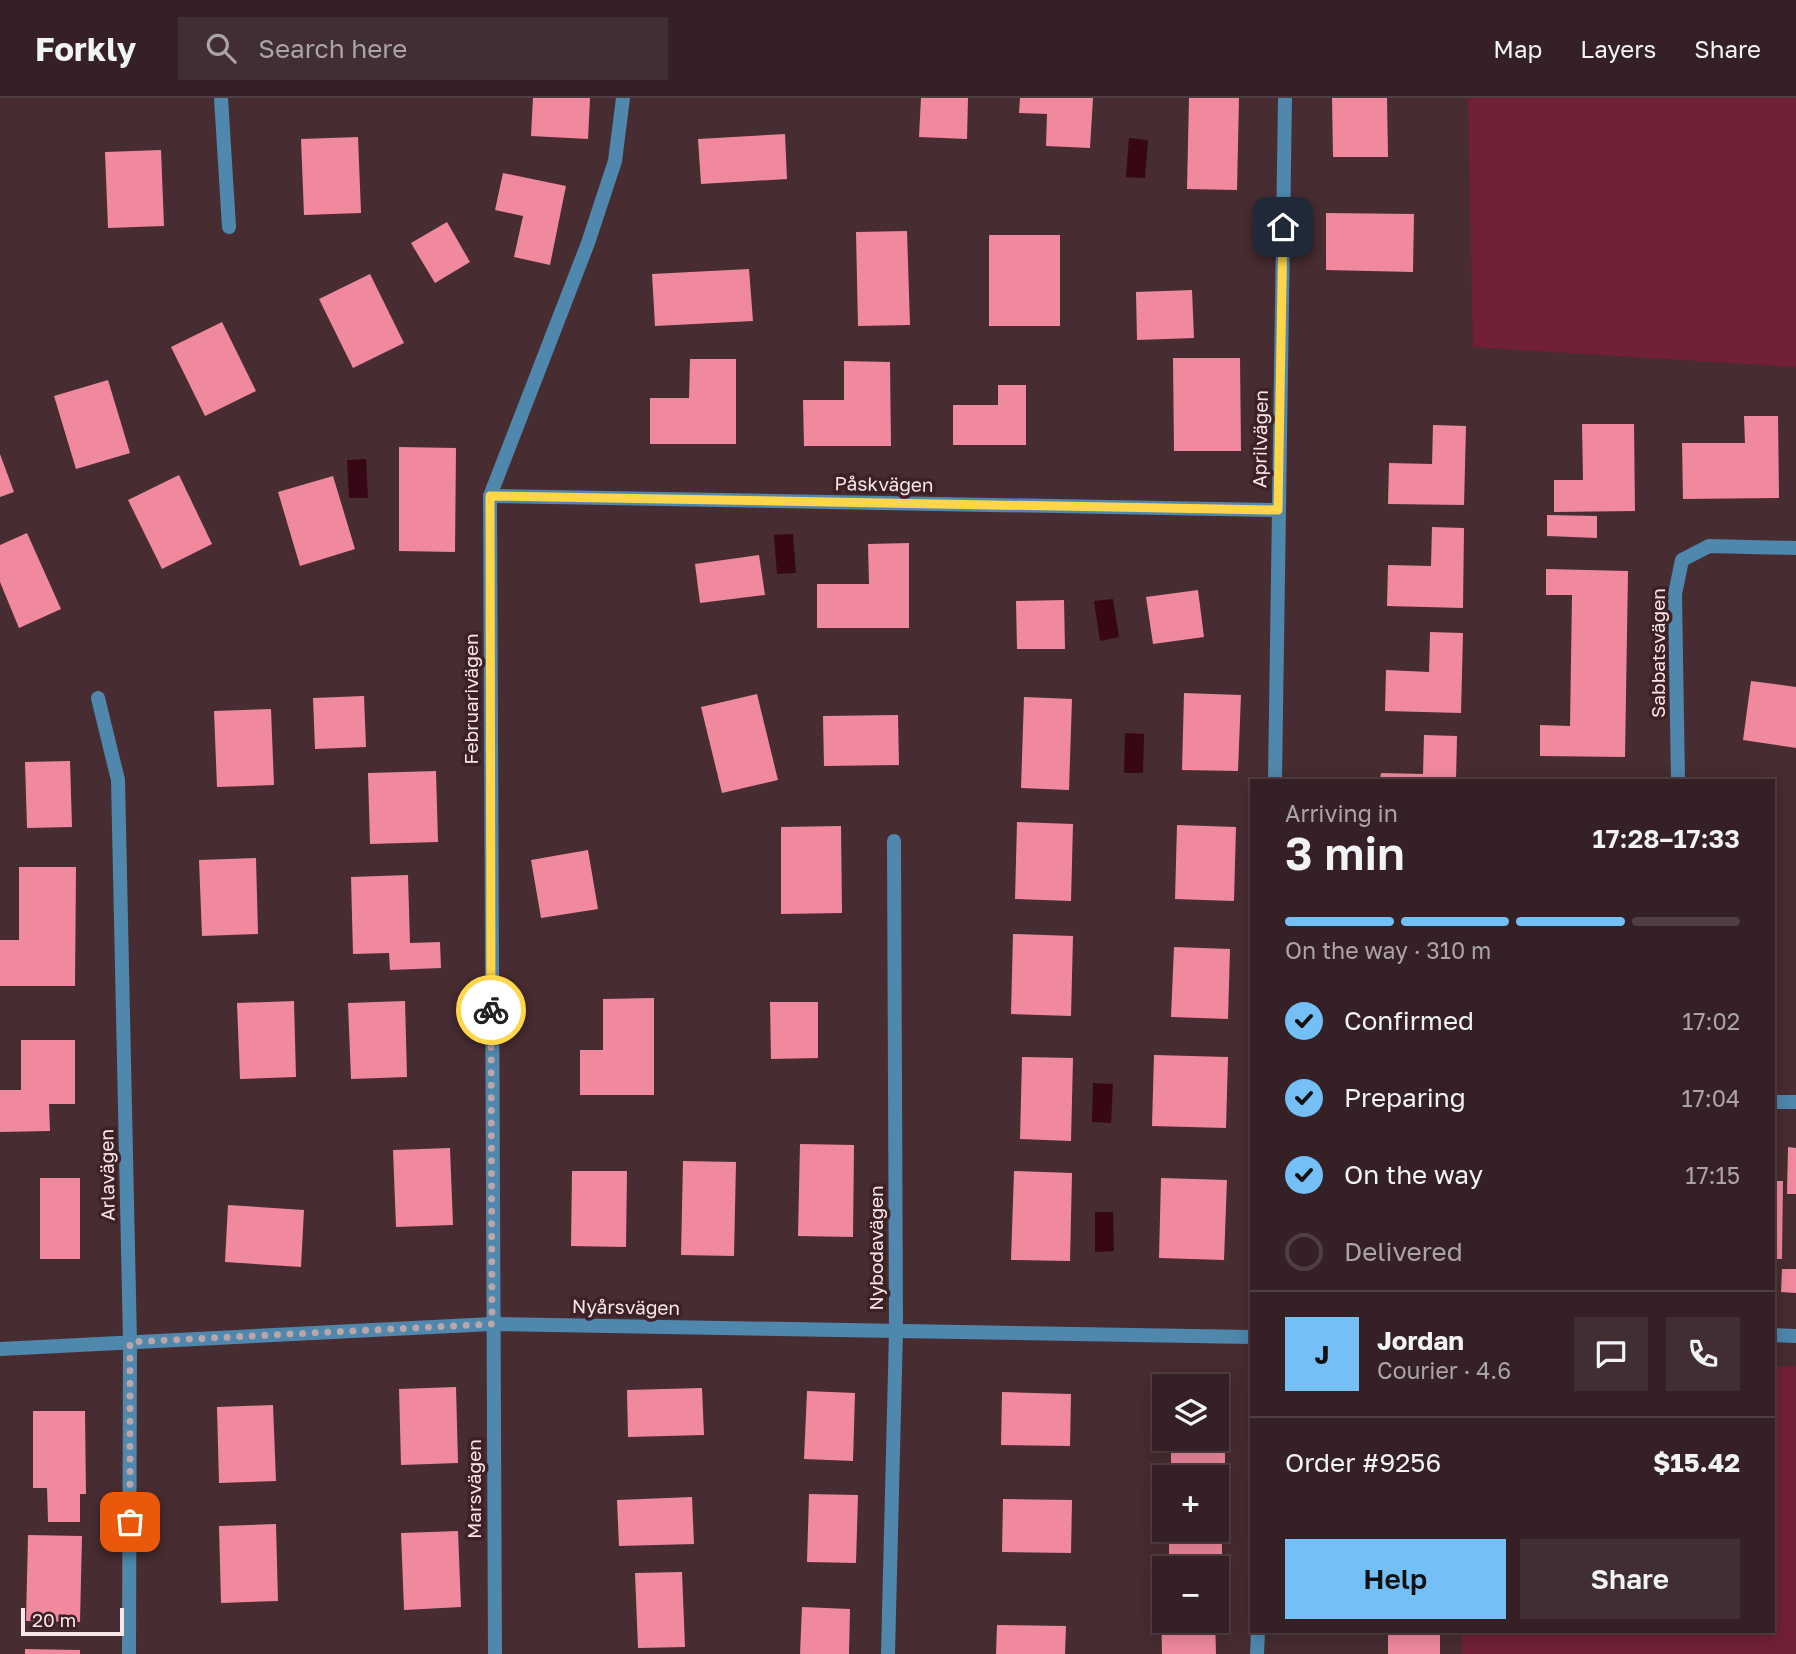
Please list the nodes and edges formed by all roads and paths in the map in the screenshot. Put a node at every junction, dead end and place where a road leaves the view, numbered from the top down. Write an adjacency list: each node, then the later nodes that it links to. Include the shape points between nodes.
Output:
1 (221, 98): 4 (street)
2 (623, 98): 5 (street, Februarivägen, via 615,161 588,243)
3 (1285, 98): 6 (street, Aprilvägen)
4 (229, 227)
5 (490, 496): 6 (street, Påskvägen); 14 (street, Februarivägen)
6 (1278, 510): 9 (street, Aprilvägen)
7 (1796, 548): 10 (street, Sabbatsvägen, via 1709,546 1682,559 1675,594)
8 (99, 698): 19 (street, Arlavägen, via 118,780)
9 (1275, 779)
10 (1678, 779)
11 (894, 841): 15 (street, Nybodavägen)
12 (1796, 1101): 13 (street)
13 (1775, 1102)
14 (492, 1324): 15 (street, Nyårsvägen); 19 (street, Nyårsvägen); 23 (street, Marsvägen)
15 (896, 1330): 18 (street, Nyårsvägen); 24 (street, Nybodavägen)
16 (1775, 1335): 17 (street)
17 (1796, 1336)
18 (1250, 1337)
19 (130, 1342): 20 (street, Nyårsvägen); 22 (street, Arlavägen)
20 (0, 1349)
21 (1258, 1633): 25 (street)
22 (129, 1654)
23 (495, 1654)
24 (888, 1654)
25 (1257, 1654)

